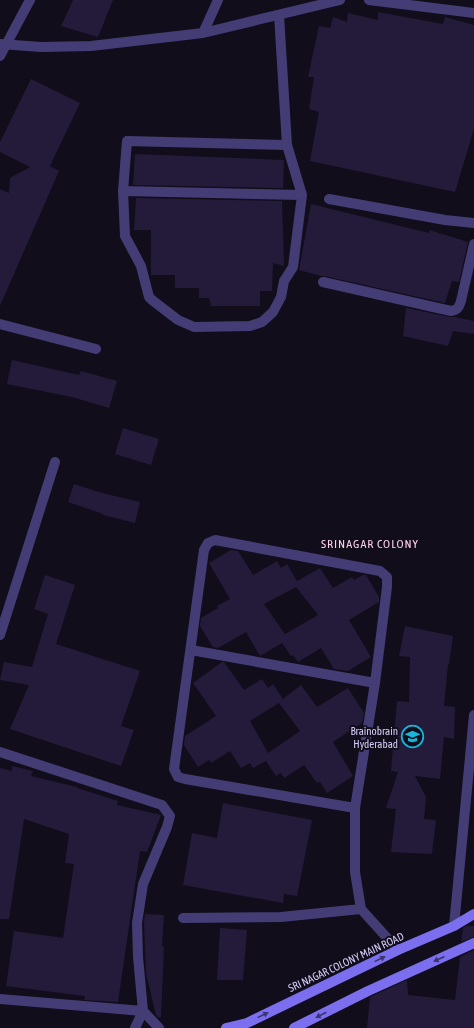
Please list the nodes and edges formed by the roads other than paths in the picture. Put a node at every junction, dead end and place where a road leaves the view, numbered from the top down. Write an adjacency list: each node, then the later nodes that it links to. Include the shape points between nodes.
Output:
1 (30, 0): 8 (street)
2 (218, 0): 7 (street)
3 (340, 0): 6 (street)
4 (369, 0): 5 (street)
5 (474, 14)
6 (279, 15): 7 (street); 10 (street)
7 (203, 33): 8 (street, via 91,46 41,47)
8 (3, 44): 9 (street)
9 (0, 56)
10 (287, 145): 11 (street, via 127,141); 12 (street)
11 (123, 191): 12 (street); 12 (street, via 124,236 141,266 149,297 178,320 194,327 250,326 262,322 273,312 281,297 284,281 293,267)
12 (302, 195)
13 (329, 199): 14 (street)
14 (474, 224)
15 (474, 244): 16 (street, via 459,308 456,310 451,311)
16 (323, 282)
17 (0, 324): 18 (street)
18 (96, 349)
19 (55, 462): 20 (street)
20 (0, 635)
21 (191, 650): 22 (street); 22 (street, via 204,550 208,543 215,540 380,571 387,577); 25 (street, via 174,769 178,777)
22 (375, 683): 25 (street)
23 (474, 715): 29 (street)
24 (0, 752): 33 (street, via 162,804 170,816 143,884 137,923)
25 (355, 808): 26 (street, via 355,872)
26 (361, 909): 28 (street, via 281,918); 31 (street)
27 (474, 914): 29 (main road, SRI NAGAR COLONY MAIN ROAD)
28 (183, 918)
29 (454, 926): 31 (main road, SRI NAGAR COLONY MAIN ROAD)
30 (474, 943): 38 (main road, one-way to 38)
31 (398, 950): 34 (main road, SRI NAGAR COLONY MAIN ROAD, one-way to 31)
32 (0, 999): 33 (street)
33 (143, 1011): 35 (street); 36 (street)
34 (247, 1025): 37 (main road, SRI NAGAR COLONY MAIN ROAD)
35 (135, 1028)
36 (160, 1028)
37 (226, 1028)
38 (294, 1028)

